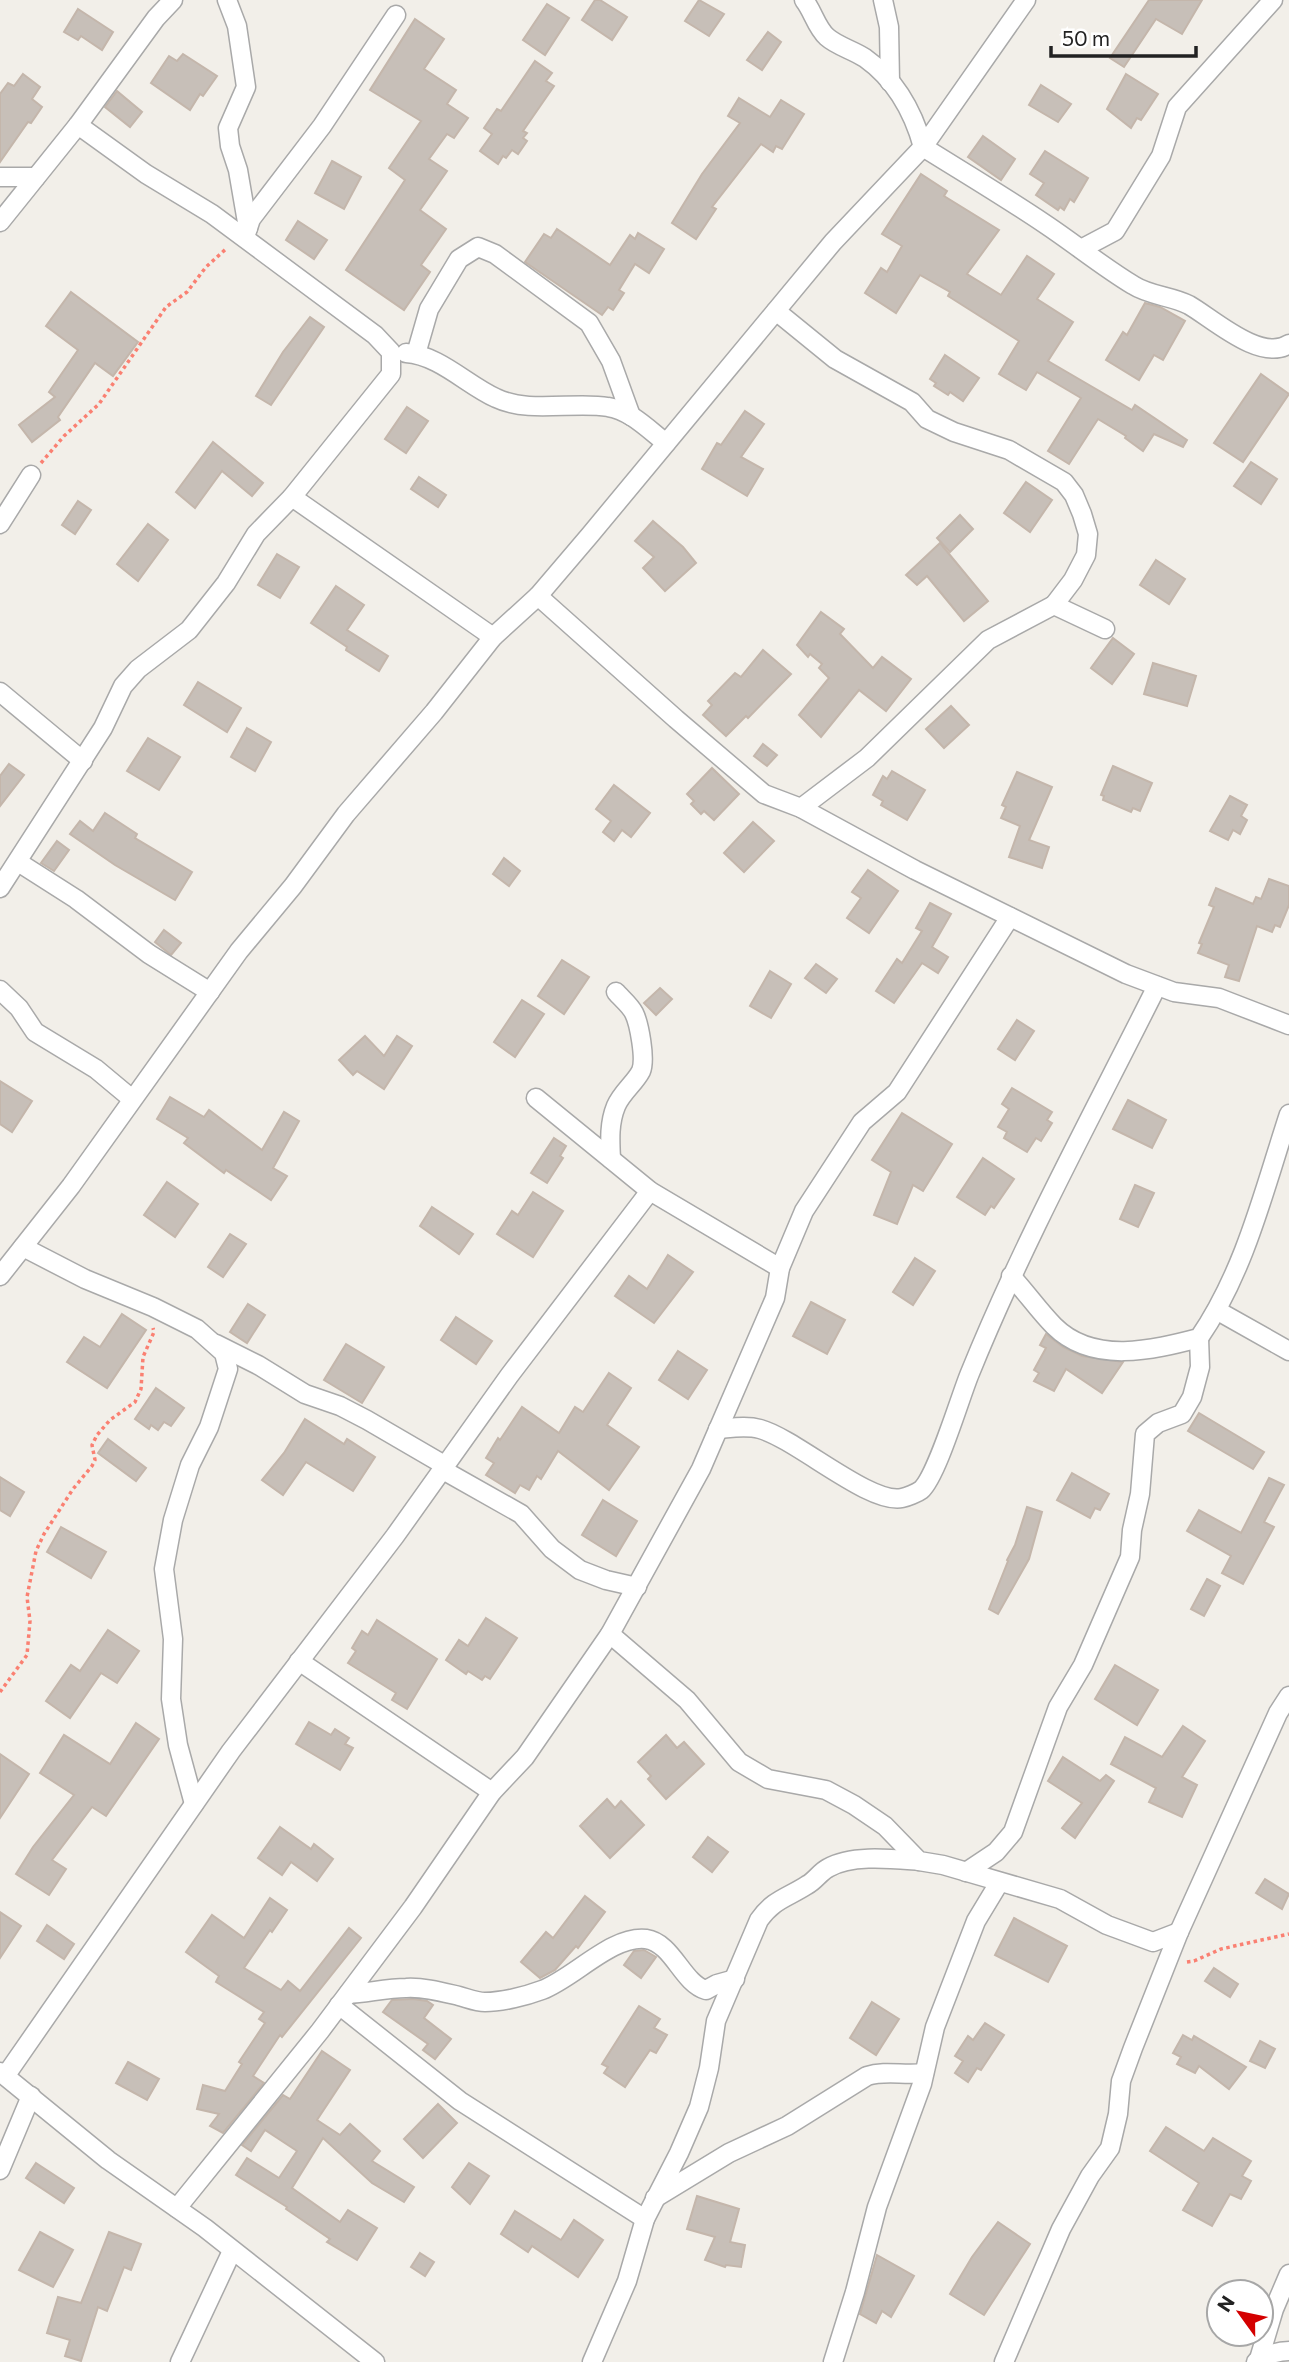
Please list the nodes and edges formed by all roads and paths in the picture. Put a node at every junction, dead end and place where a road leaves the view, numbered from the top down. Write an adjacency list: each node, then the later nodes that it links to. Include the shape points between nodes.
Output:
1 (173, 0): 9 (street)
2 (227, 0): 14 (street, via 237,26 246,87 228,128 238,170)
3 (804, 0): 8 (street, via 828,38 863,57)
4 (883, 0): 8 (street, via 889,27)
5 (1026, 0): 10 (street)
6 (1273, 0): 15 (street, via 1177,107 1161,156 1115,231)
7 (396, 15): 14 (street)
8 (890, 82): 10 (street, via 915,119)
9 (78, 125): 12 (street); 14 (street, via 146,174)
10 (923, 147): 15 (street); 16 (street)
11 (0, 177): 12 (street)
12 (36, 177): 13 (street)
13 (0, 222)
14 (244, 233): 18 (street); 22 (path, via 206,267 187,292 166,307 99,404)
15 (1081, 249): 17 (street, via 1136,287 1185,303 1248,342)
16 (775, 311): 21 (street); 26 (street, via 835,359 912,402 927,419 1009,450 1064,482 1082,514 1086,555)
17 (1287, 347)
18 (391, 352): 19 (street); 23 (street, via 391,374)
19 (416, 354): 20 (street, via 498,400 609,407); 20 (street, via 429,309 459,259 478,247 495,254 589,323 611,361)
20 (631, 416): 21 (street)
21 (666, 443): 25 (street)
22 (32, 475): 24 (street)
23 (292, 497): 28 (street); 30 (street, via 256,534 189,631 138,669 123,687)
24 (0, 524)
25 (538, 596): 28 (street); 31 (street, via 764,794)
26 (1054, 605): 27 (street); 31 (street, via 988,640 866,758)
27 (1105, 629)
28 (493, 637): 37 (street, via 346,814)
29 (0, 692): 30 (street)
30 (83, 761): 32 (street)
31 (801, 808): 34 (street)
32 (18, 862): 33 (street); 37 (street)
33 (0, 888)
34 (1010, 917): 35 (street); 46 (street, via 897,1092 862,1122 804,1210)
35 (1157, 986): 39 (street, via 1219,998); 48 (street)
36 (0, 990): 41 (street, via 35,1032 96,1069)
37 (210, 992): 41 (street)
38 (616, 992): 43 (street, via 634,1013 643,1065 617,1105 610,1126)
39 (1289, 1025)
40 (537, 1098): 43 (street)
41 (132, 1099): 45 (street)
42 (1289, 1114): 50 (street, via 1247,1244)
43 (611, 1159): 44 (street)
44 (650, 1191): 46 (street); 55 (street)
45 (23, 1247): 47 (street); 49 (street)
46 (780, 1268): 54 (street, via 775,1298)
47 (0, 1276)
48 (1012, 1276): 51 (street, via 1055,1327 1079,1343 1107,1351 1156,1349); 54 (street, via 932,1476 920,1491 900,1499 877,1494 760,1429)
49 (153, 1307): 52 (street); 59 (path, via 154,1332 143,1357 141,1389 135,1402 97,1435 92,1444 92,1466 72,1489 36,1551 27,1597 27,1655)
50 (1217, 1311): 51 (street); 53 (street)
51 (1199, 1338): 64 (street, via 1200,1367 1192,1397 1182,1414 1145,1434 1129,1557 1083,1665 1058,1707 1013,1832 996,1852)
52 (216, 1344): 55 (street, via 305,1394 367,1420); 62 (street, via 228,1369 209,1427 190,1465 164,1569 173,1639 171,1699)
53 (1289, 1352)
54 (718, 1429): 56 (street)
55 (444, 1468): 56 (street, via 521,1514 552,1549 580,1570); 58 (street)
56 (637, 1587): 57 (street)
57 (610, 1634): 61 (street, via 532,1748); 63 (street, via 687,1700 739,1762 768,1779 826,1790 854,1805 885,1826)
58 (299, 1661): 61 (street); 62 (street)
59 (0, 1692)
60 (1289, 1696): 66 (street)
61 (492, 1792): 70 (street)
62 (194, 1804): 72 (street)
63 (919, 1861): 64 (street); 69 (street, via 881,1858 837,1863 810,1884 769,1905)
64 (966, 1872): 65 (street)
65 (999, 1883): 66 (street, via 1060,1899 1107,1925 1153,1942); 71 (street, via 976,1921 935,2027)
66 (1179, 1933): 68 (street)
67 (1289, 1934): 68 (path, via 1194,1961)
68 (1167, 1964): 86 (street, via 1121,2081 1111,2148 1060,2230)
69 (735, 1979): 70 (street, via 706,1990 697,1987 667,1952 649,1939 629,1940 563,1980 504,1999 483,2003 429,1989 405,1988); 75 (street, via 716,2021 699,2107)
70 (344, 1999): 76 (street); 77 (street, via 460,2101)
71 (924, 2073): 75 (street, via 867,2076 787,2126 729,2153); 85 (street, via 877,2207)
72 (3, 2074): 73 (street)
73 (31, 2096): 74 (street); 76 (street, via 108,2160)
74 (0, 2171)
75 (655, 2197): 77 (street)
76 (177, 2208): 78 (street)
77 (645, 2219): 84 (street, via 627,2281)
78 (232, 2251): 82 (street); 83 (street)
79 (1289, 2274): 81 (street)
80 (1289, 2351): 81 (street)
81 (1258, 2360)
82 (180, 2362)
83 (375, 2362)
84 (592, 2362)
85 (833, 2362)
86 (1004, 2362)

